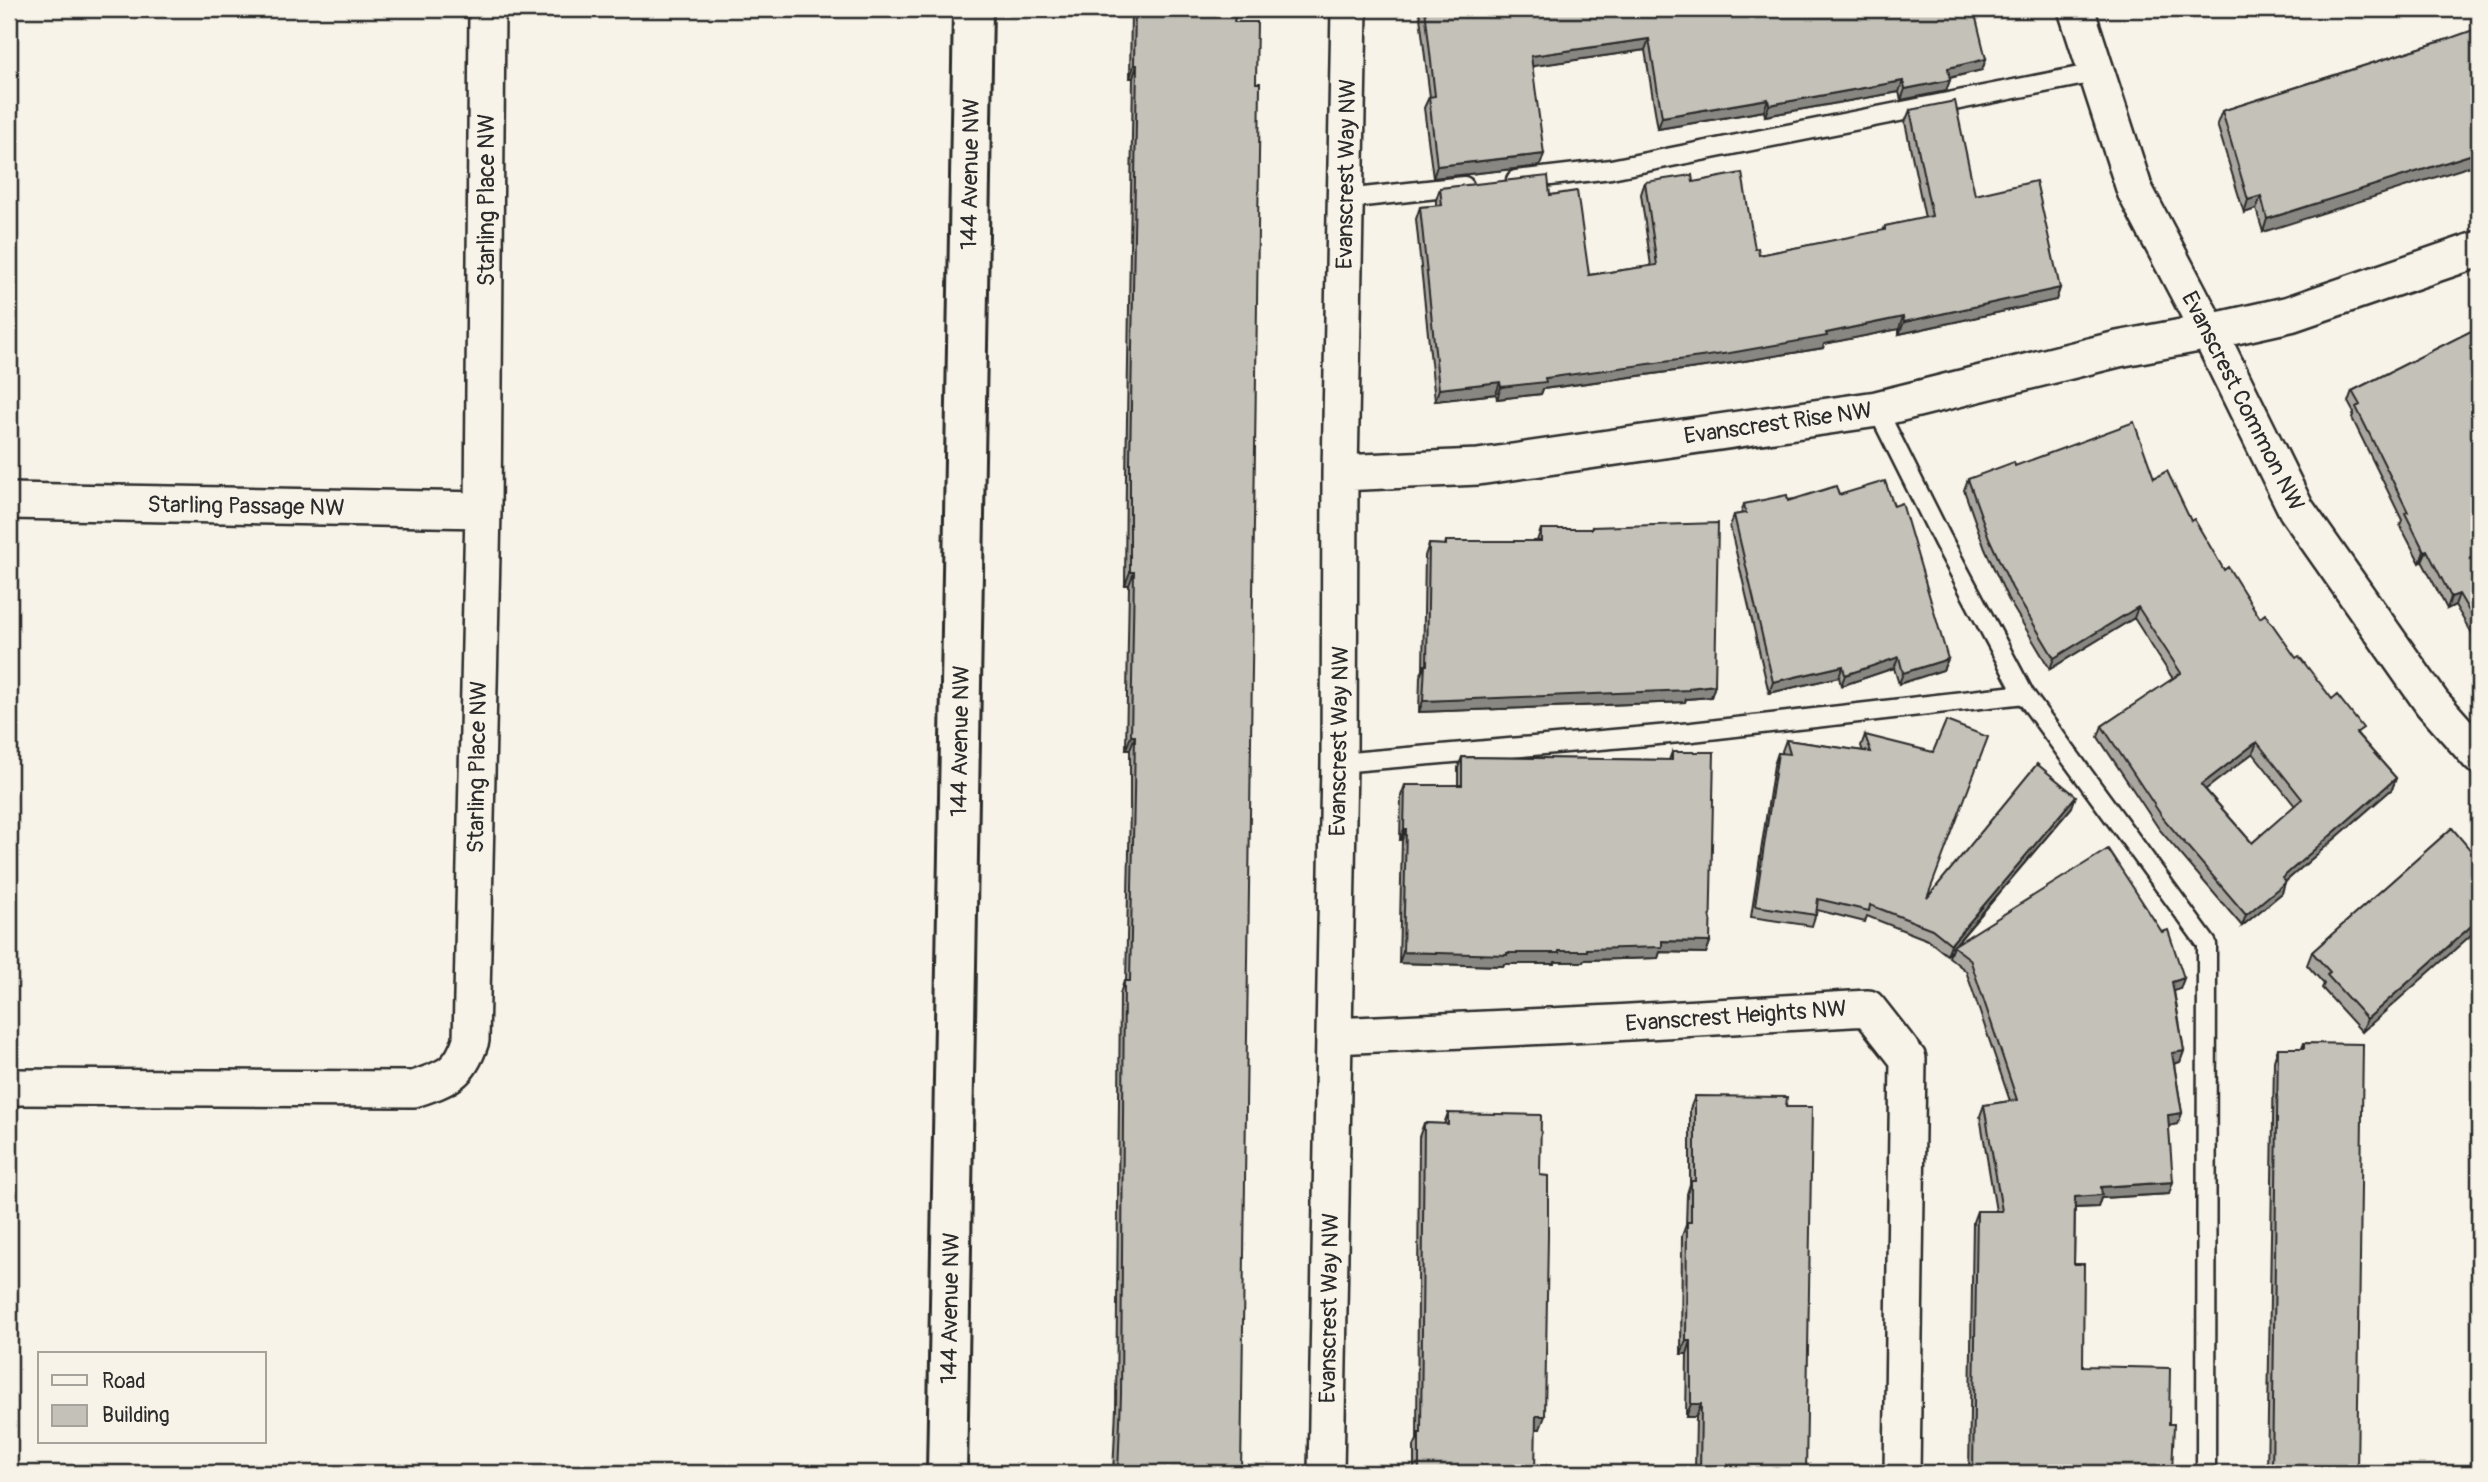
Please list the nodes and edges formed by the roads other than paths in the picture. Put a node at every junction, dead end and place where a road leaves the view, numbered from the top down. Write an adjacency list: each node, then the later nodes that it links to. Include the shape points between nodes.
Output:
1 (487, 9): 12 (street, Starling Place NW)
2 (974, 9): 18 (main road, 144 Avenue NW)
3 (1349, 9): 6 (street, Evanscrest Way NW)
4 (2076, 9): 5 (street, Evanscrest Common NW)
5 (2095, 73): 6 (lane, via 1611,169); 8 (street, Evanscrest Common NW, via 2135,191)
6 (1346, 199): 10 (street, Evanscrest Way NW)
7 (2479, 249): 8 (street, Evanscrest Rise NW, via 2290,314)
8 (2209, 332): 9 (street, Evanscrest Rise NW, via 2118,349); 14 (street, Evanscrest Common NW, via 2296,509 2431,703)
9 (1877, 409): 10 (street, Evanscrest Rise NW, via 1478,467); 13 (lane)
10 (1340, 473): 15 (street, Evanscrest Way NW)
11 (9, 501): 12 (street, Starling Passage NW)
12 (483, 510): 17 (street, Starling Place NW, via 471,1040 465,1059 454,1072 414,1088)
13 (2024, 694): 15 (lane, via 1692,732); 21 (lane, via 2207,944)
14 (2479, 756)
15 (1339, 762): 16 (street, Evanscrest Way NW)
16 (1334, 1036): 19 (street, Evanscrest Way NW); 20 (street, Evanscrest Heights NW, via 1868,1008 1908,1059)
17 (9, 1087)
18 (947, 1473)
19 (1326, 1473)
20 (1902, 1473)
21 (2206, 1473)

